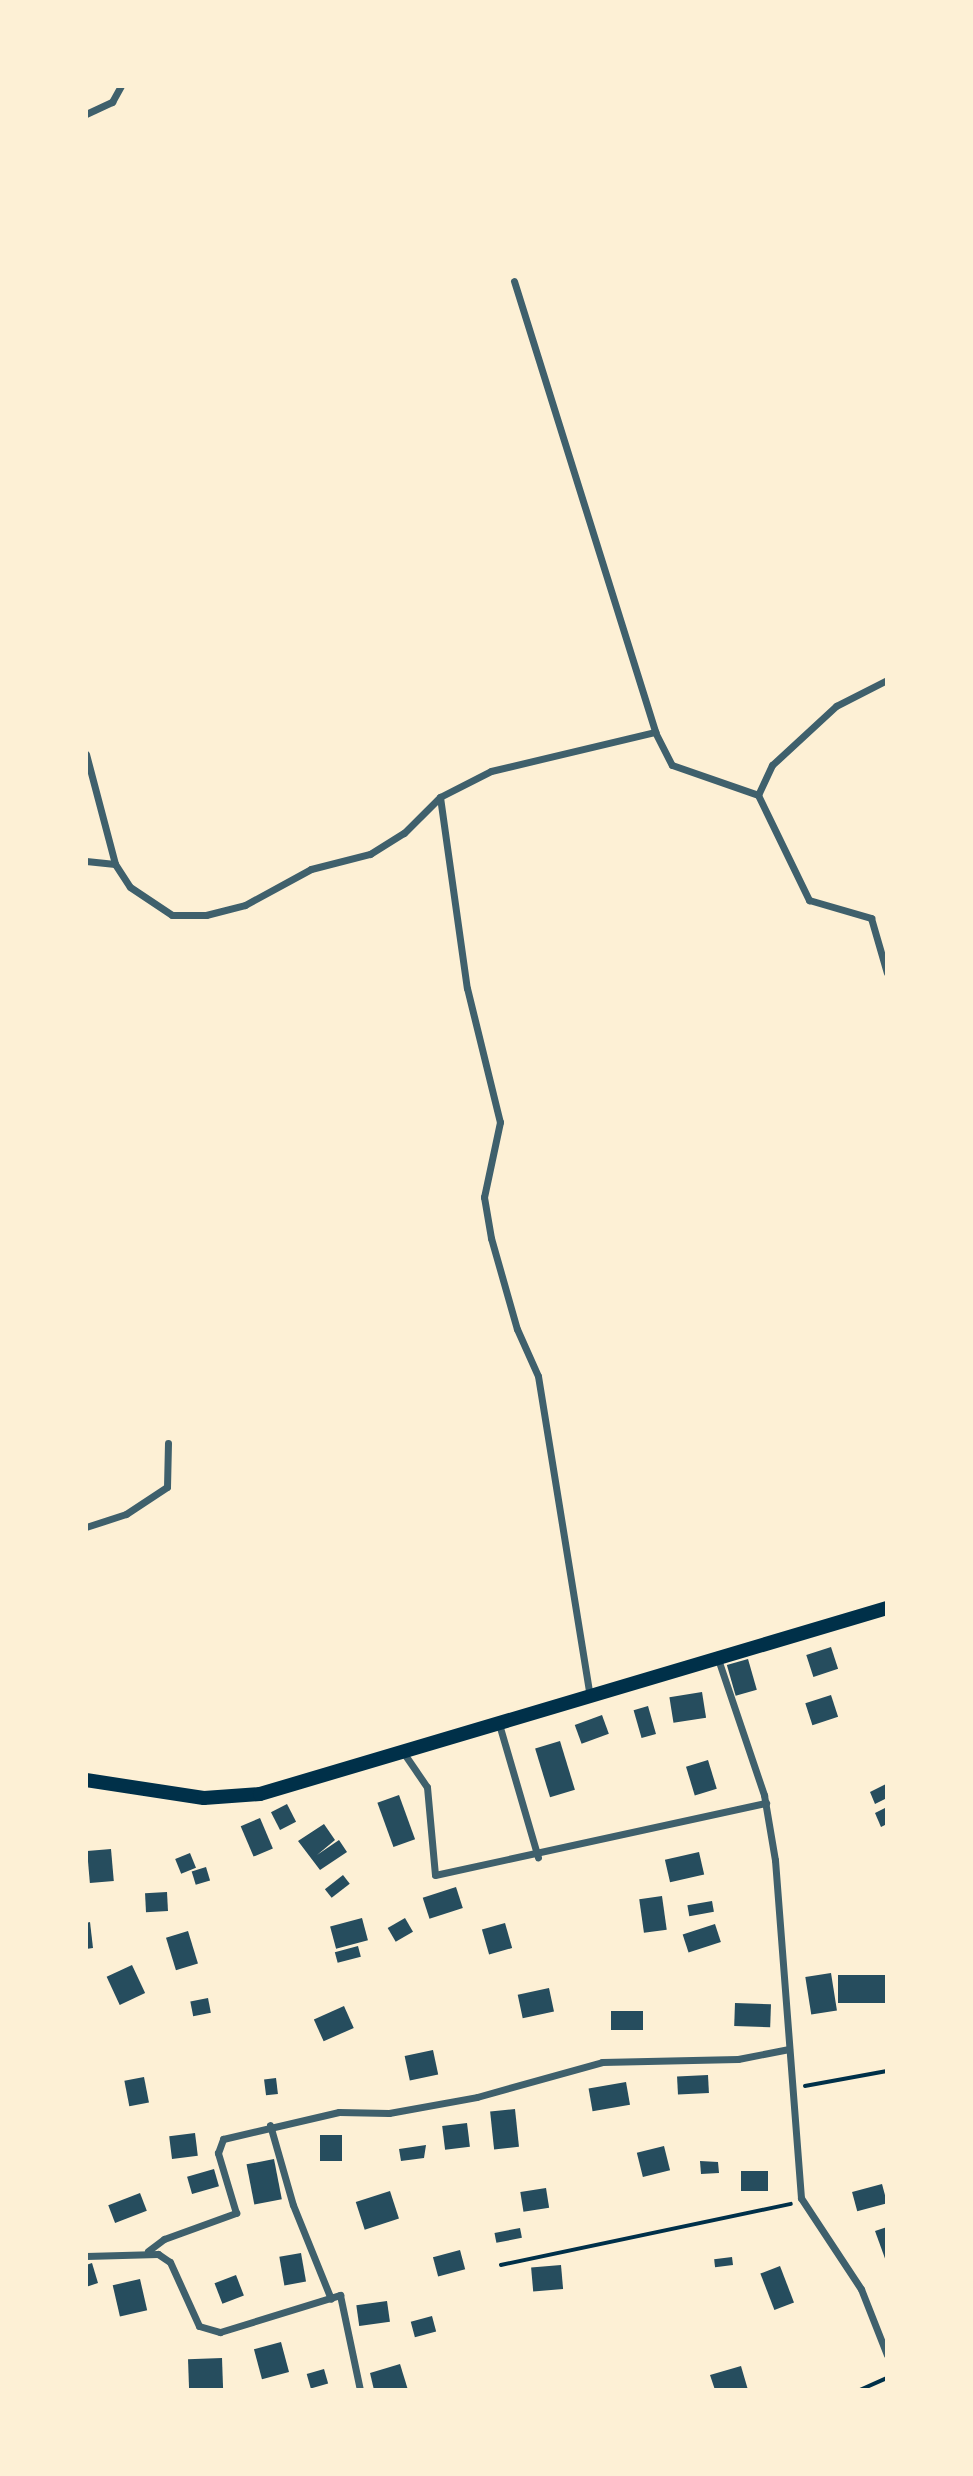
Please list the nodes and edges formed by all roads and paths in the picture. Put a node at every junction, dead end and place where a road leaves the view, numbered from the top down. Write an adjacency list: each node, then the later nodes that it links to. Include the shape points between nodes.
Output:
1 (121, 86): 2 (street, via 113,102)
2 (86, 114)
3 (514, 281): 5 (street)
4 (887, 680): 7 (street, via 836,706 772,765)
5 (655, 732): 7 (street, via 672,765); 8 (street, via 491,772)
6 (86, 754): 10 (street)
7 (758, 795): 11 (street, via 809,900 871,918)
8 (440, 797): 10 (street, via 404,833 370,854 311,869 245,905 206,915 172,915 130,887); 16 (street, via 467,988 500,1122 484,1197 517,1329 538,1376)
9 (86, 861): 10 (street)
10 (115, 864)
11 (887, 973)
12 (168, 1443): 13 (street, via 167,1487 127,1514)
13 (86, 1527)
14 (887, 1608): 15 (main road)
15 (718, 1659): 16 (main road); 20 (street)
16 (590, 1698): 17 (main road)
17 (499, 1724): 18 (main road); 21 (street)
18 (403, 1752): 19 (main road, via 260,1794 204,1798); 21 (street, via 427,1787 435,1875)
19 (86, 1780)
20 (766, 1803): 21 (street, via 627,1830); 22 (street)
21 (538, 1857)
22 (789, 2049): 24 (street); 25 (street, via 738,2059 602,2062 410,2110 365,2108)
23 (887, 2071): 24 (path)
24 (792, 2088): 26 (street)
25 (270, 2125): 27 (street, via 223,2138 218,2153 236,2213 164,2239); 30 (street, via 293,2205)
26 (803, 2202): 29 (path); 31 (street, via 862,2290)
27 (148, 2251): 28 (street); 30 (street, via 170,2262 199,2326 220,2332)
28 (86, 2256)
29 (501, 2264)
30 (331, 2299): 33 (street, via 340,2295)
31 (887, 2355)
32 (887, 2378): 34 (path)
33 (360, 2390)
34 (860, 2390)

